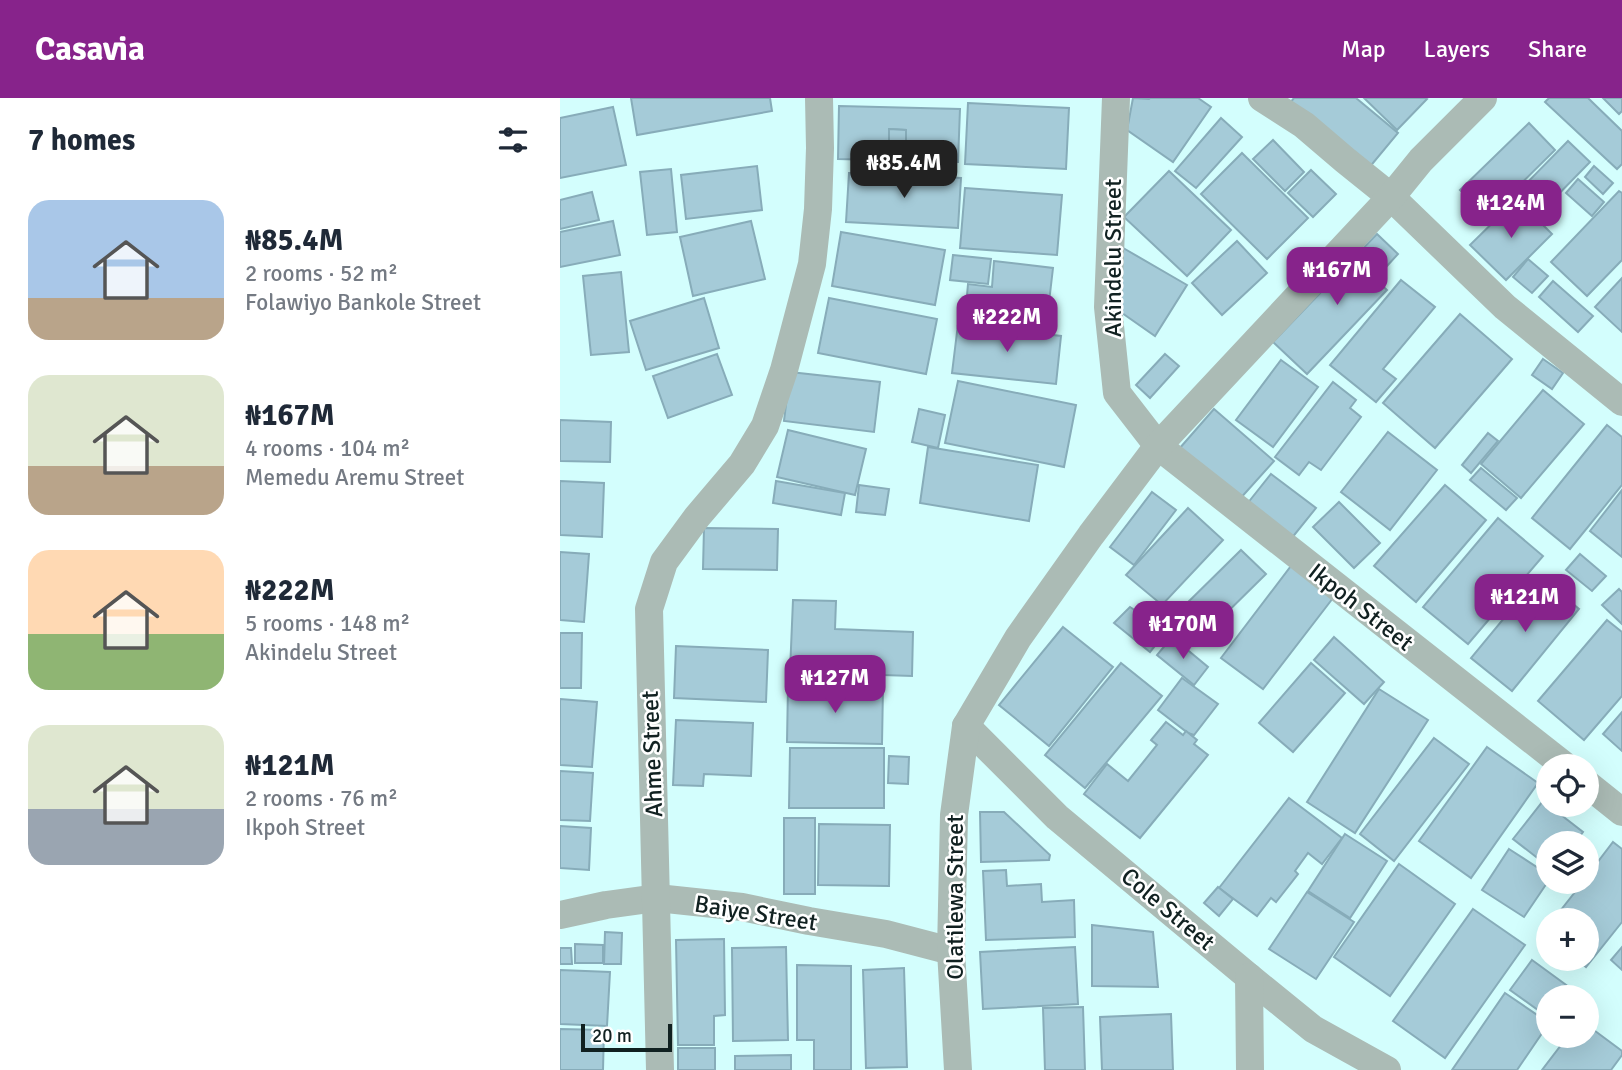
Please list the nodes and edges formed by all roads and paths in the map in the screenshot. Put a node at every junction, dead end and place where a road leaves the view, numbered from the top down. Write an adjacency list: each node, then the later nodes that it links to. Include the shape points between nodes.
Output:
1 (819, 98): 12 (street, Ahme Street, via 818,209 812,264 785,370 765,426 742,464 664,562 649,609)
2 (1116, 98): 7 (street, Akindelu Street, via 1108,307 1117,393)
3 (1262, 98): 5 (street, via 1304,125)
4 (1483, 98): 5 (street)
5 (1391, 197): 6 (street, via 1505,307); 7 (street)
6 (1622, 402)
7 (1158, 446): 8 (street, via 1018,638); 9 (street, Ikpoh Street)
8 (966, 726): 14 (street, Olatilewa Street, via 954,815); 15 (street, Cole Street, via 1057,817)
9 (1550, 754)
10 (1599, 794): 11 (street)
11 (1622, 812)
12 (657, 898): 13 (street, Baiye Street); 14 (street, Baiye Street, via 742,907); 16 (street, Ahme Street)
13 (560, 915)
14 (951, 951): 17 (street, Olatilewa Street)
15 (1249, 977): 18 (street); 19 (street, Cole Street, via 1313,1028)
16 (660, 1070)
17 (958, 1070)
18 (1250, 1070)
19 (1387, 1070)

